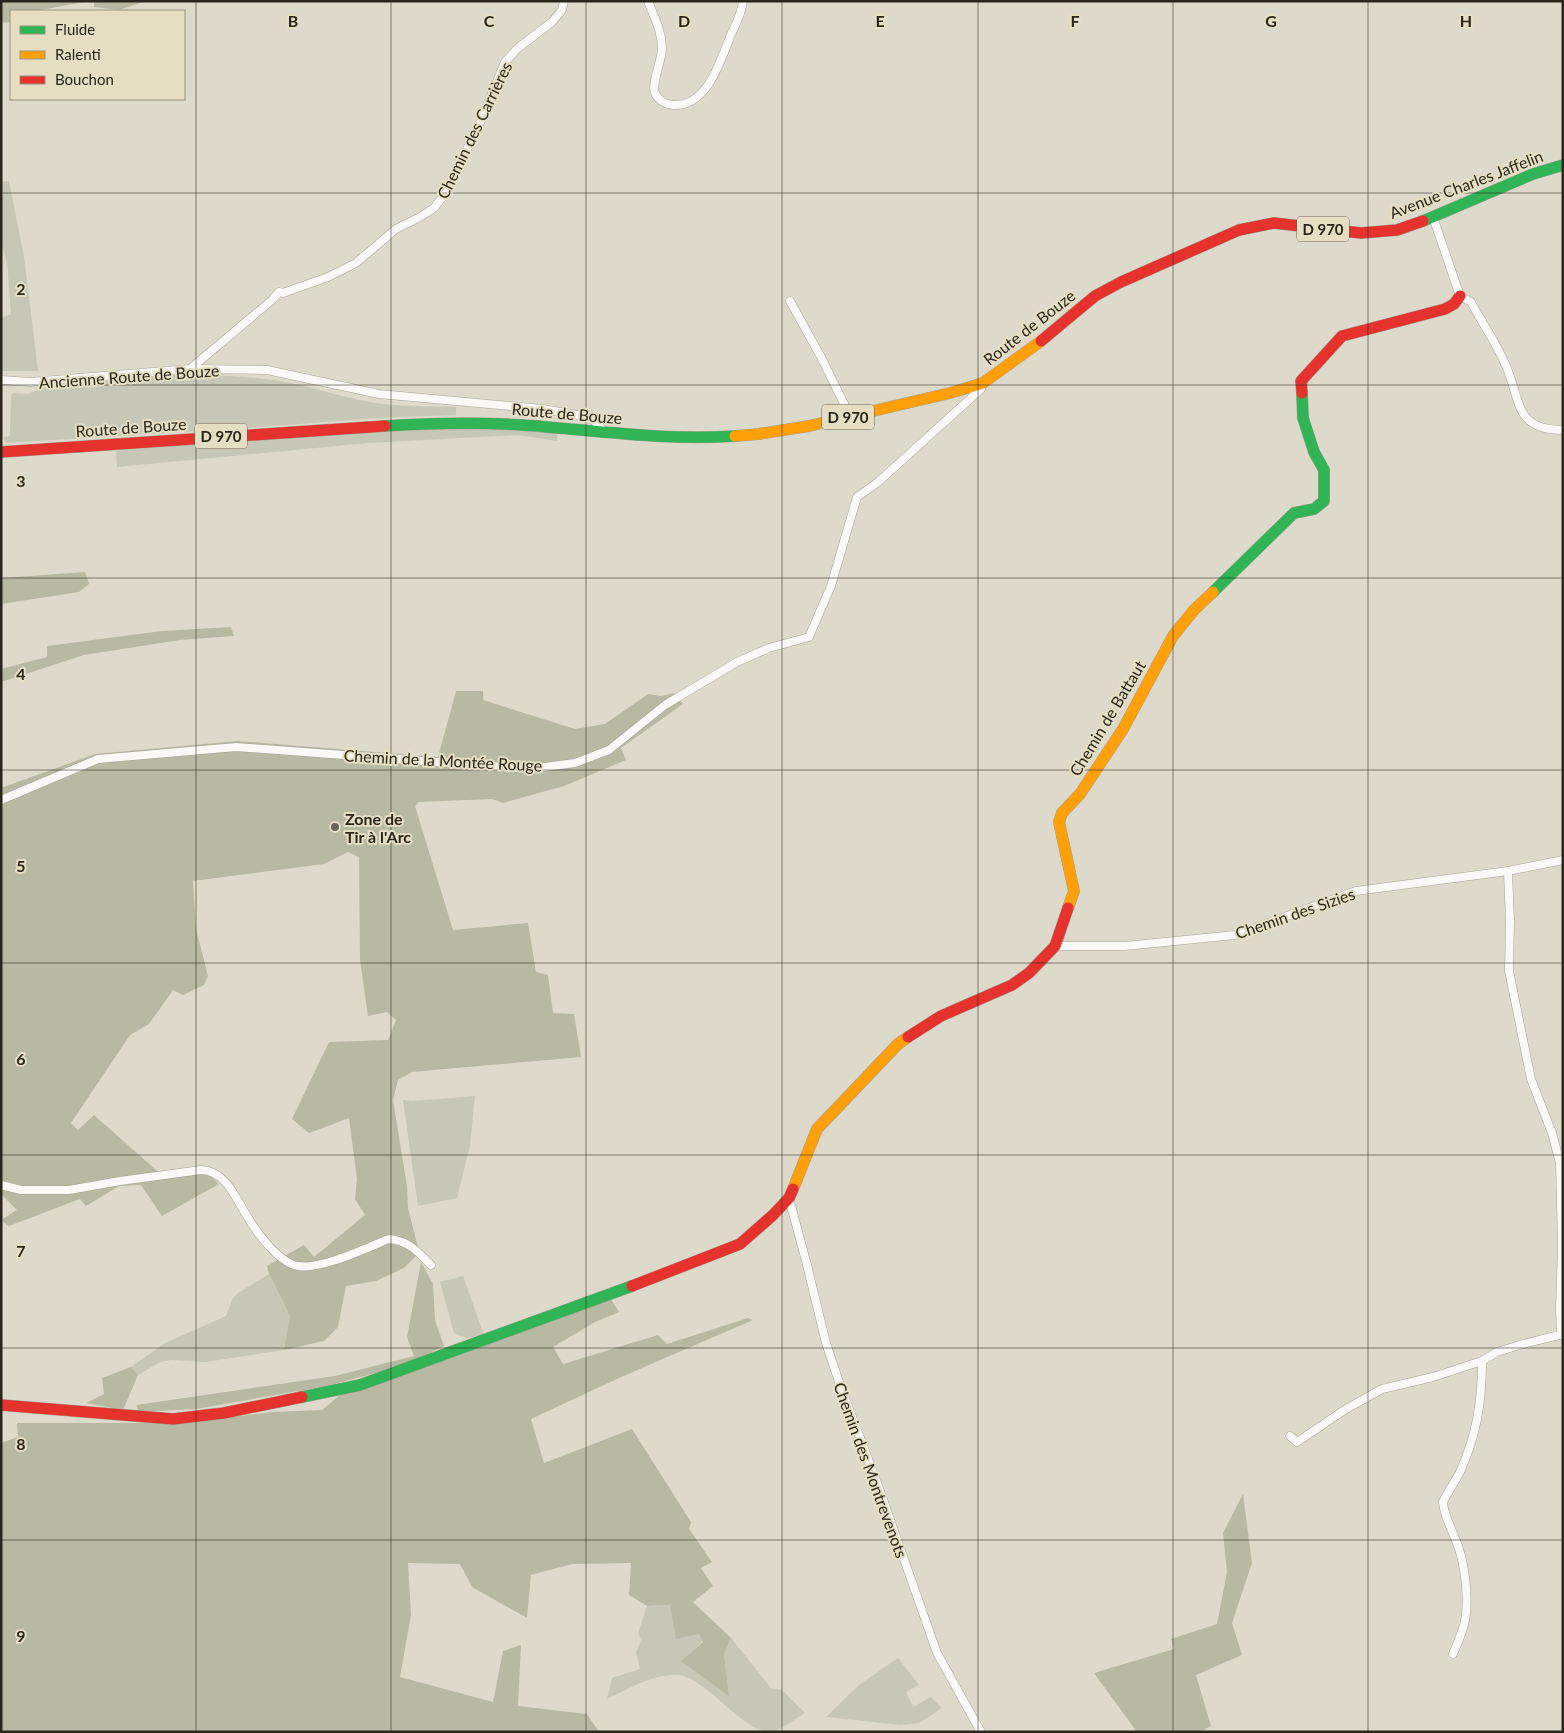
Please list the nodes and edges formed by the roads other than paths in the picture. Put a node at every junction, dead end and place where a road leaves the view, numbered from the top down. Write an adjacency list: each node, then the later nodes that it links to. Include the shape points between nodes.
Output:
1 (564, 1): 9 (street, Chemin des Carrières, via 562,10 552,22 505,62 445,194 434,208 396,229 356,263 328,277 279,292)
2 (648, 1): 3 (street, via 662,42 654,88 661,100 675,105 694,100 708,84 720,63)
3 (743, 1)
4 (1563, 164): 5 (street, Avenue Charles Jaffelin / D 970)
5 (1433, 216): 6 (street, Avenue Charles Jaffelin / D 970, via 1397,230 1361,233 1274,223 1239,230); 7 (street)
6 (1095, 296): 11 (street, Route de Bouze / D 970, via 1034,347)
7 (1460, 296): 13 (street, via 1471,302 1506,366 1523,414 1535,426); 19 (street, Chemin de Battaut, via 1445,309 1342,336 1301,381 1303,418 1314,452 1324,470 1324,501 1314,509 1294,514 1194,610 1173,636 1123,729 1080,794 1062,813 1060,822 1074,891)
8 (790, 301): 12 (street)
9 (190, 369): 10 (street, Ancienne Route de Bouze, via 30,382); 14 (street, Ancienne Route de Bouze, via 267,370 379,394 577,415 593,420)
10 (1, 380)
11 (983, 383): 12 (street, Route de Bouze / D 970); 16 (street, Chemin de la Montée Rouge, via 981,389 877,483 857,497 832,586 809,637 769,648 737,662 665,705 609,750 575,763 530,769 236,747 98,759)
12 (850, 416): 14 (street, Route de Bouze / D 970, via 759,434 701,438)
13 (1563, 430)
14 (606, 433): 15 (street, Route de Bouze / D 970, via 440,422)
15 (1, 452)
16 (1, 800)
17 (1563, 860): 18 (street, Chemin des Sizies)
18 (1508, 871): 19 (street, Chemin des Sizies, via 1356,890 1235,935 1126,946); 23 (street, via 1509,971 1531,1079 1560,1163)
19 (1055, 946): 21 (street, Chemin de Battaut, via 1029,973 1012,985 941,1016 898,1044 817,1129)
20 (1, 1185): 22 (street, via 21,1190 69,1190 210,1170 228,1184 248,1219 285,1261 298,1266 315,1266 389,1239 400,1240 415,1249)
21 (788, 1198): 25 (street, Chemin de Battaut, via 740,1244 360,1385 224,1413 173,1419); 28 (street, Chemin des Montrevenots, via 826,1344 840,1385 937,1653)
22 (431, 1265)
23 (1562, 1335): 24 (street, via 1506,1349)
24 (1482, 1361): 26 (street, via 1382,1389 1297,1442); 27 (street, via 1481,1401 1473,1437 1459,1474 1443,1502 1462,1559 1466,1585 1464,1625)
25 (1, 1405)
26 (1290, 1436)
27 (1453, 1654)
28 (981, 1732)

